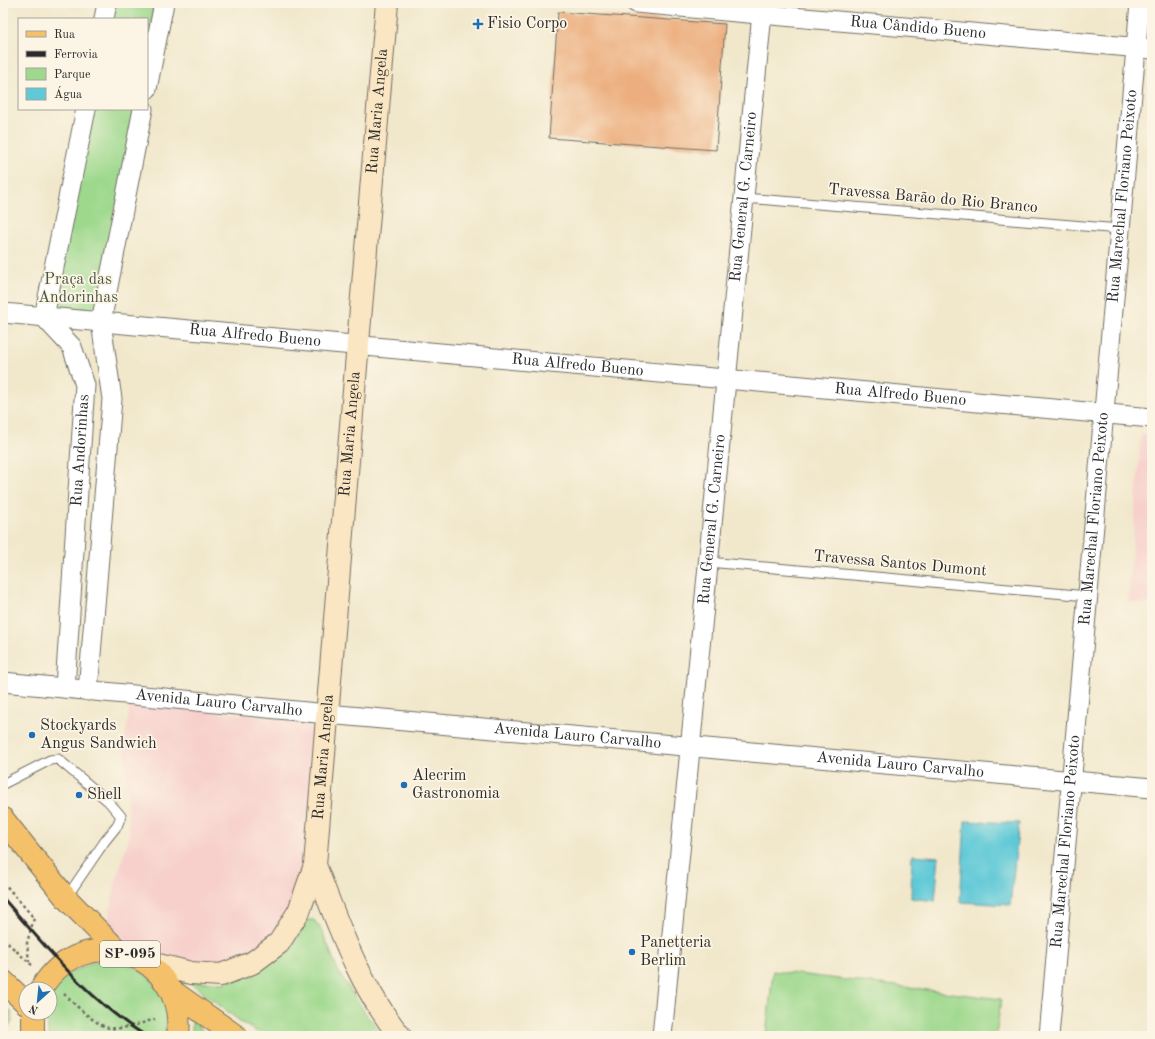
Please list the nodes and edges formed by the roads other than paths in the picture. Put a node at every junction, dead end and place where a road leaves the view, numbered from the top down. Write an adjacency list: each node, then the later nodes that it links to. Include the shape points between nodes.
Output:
1 (107, 3): 7 (street)
2 (164, 3): 9 (street)
3 (387, 3): 17 (street, Rua Maria Angela)
4 (636, 3): 6 (street, Rua Cândido Bueno)
5 (1140, 3): 8 (street, Rua Marechal Floriano Peixoto)
6 (762, 9): 8 (street, Rua Cândido Bueno); 12 (street, Rua General G. Carneiro)
7 (104, 18)
8 (1144, 48): 13 (street, Rua Marechal Floriano Peixoto)
9 (148, 84)
10 (86, 110): 15 (street)
11 (143, 110): 16 (street, Rua Andorinhas)
12 (744, 198): 13 (lane, Travessa Barão do Rio Branco); 18 (street, Rua General G. Carneiro)
13 (1120, 229): 19 (street, Rua Marechal Floriano Peixoto)
14 (3, 313): 15 (street, Rua Alfredo Bueno)
15 (44, 317): 16 (street, Rua Alfredo Bueno); 24 (street, Rua Andorinhas, via 72,347 85,385)
16 (101, 322): 17 (street, Rua Alfredo Bueno); 25 (street, Rua Andorinhas, via 112,399)
17 (358, 346): 18 (street, Rua Alfredo Bueno); 26 (street, Rua Maria Angela)
18 (726, 379): 19 (street, Rua Alfredo Bueno); 21 (street, Rua General G. Carneiro)
19 (1104, 414): 20 (street, Rua Alfredo Bueno); 22 (street, Rua Marechal Floriano Peixoto)
20 (1152, 418)
21 (708, 562): 22 (lane, Travessa Santos Dumont); 27 (street, Rua General G. Carneiro)
22 (1088, 596): 28 (street, Rua Marechal Floriano Peixoto)
23 (3, 682): 24 (street, Avenida Lauro Carvalho)
24 (65, 688): 25 (street, Avenida Lauro Carvalho)
25 (88, 690): 26 (street, Avenida Lauro Carvalho)
26 (327, 714): 27 (street, Avenida Lauro Carvalho); 32 (street, Rua Maria Angela)
27 (691, 746): 28 (street, Avenida Lauro Carvalho); 45 (street, Rua General G. Carneiro)
28 (1072, 781): 30 (street, Avenida Lauro Carvalho); 46 (street, Rua Marechal Floriano Peixoto)
29 (3, 784): 33 (lane, via 50,760 58,759 108,801 121,816 117,826)
30 (1152, 788)
31 (3, 819): 33 (main road, SP-095)
32 (315, 865): 35 (street, Rua Maria Angela, via 299,911 279,943 252,963 221,974 191,973); 44 (street, Rua Maria Angela, via 356,968)
33 (66, 898): 34 (main road, SP-095)
34 (118, 951): 35 (main road, SP-095); 37 (main road, SP-095, via 98,951 79,955 62,965)
35 (146, 962): 38 (main road, SP-095)
36 (3, 981): 39 (main road)
37 (47, 981)
38 (172, 991): 41 (main road, SP-095, via 177,1006); 43 (main road, SP-095)
39 (18, 995)
40 (34, 1021): 42 (main road)
41 (179, 1029)
42 (34, 1036)
43 (236, 1036)
44 (400, 1036)
45 (662, 1036)
46 (1050, 1036)

